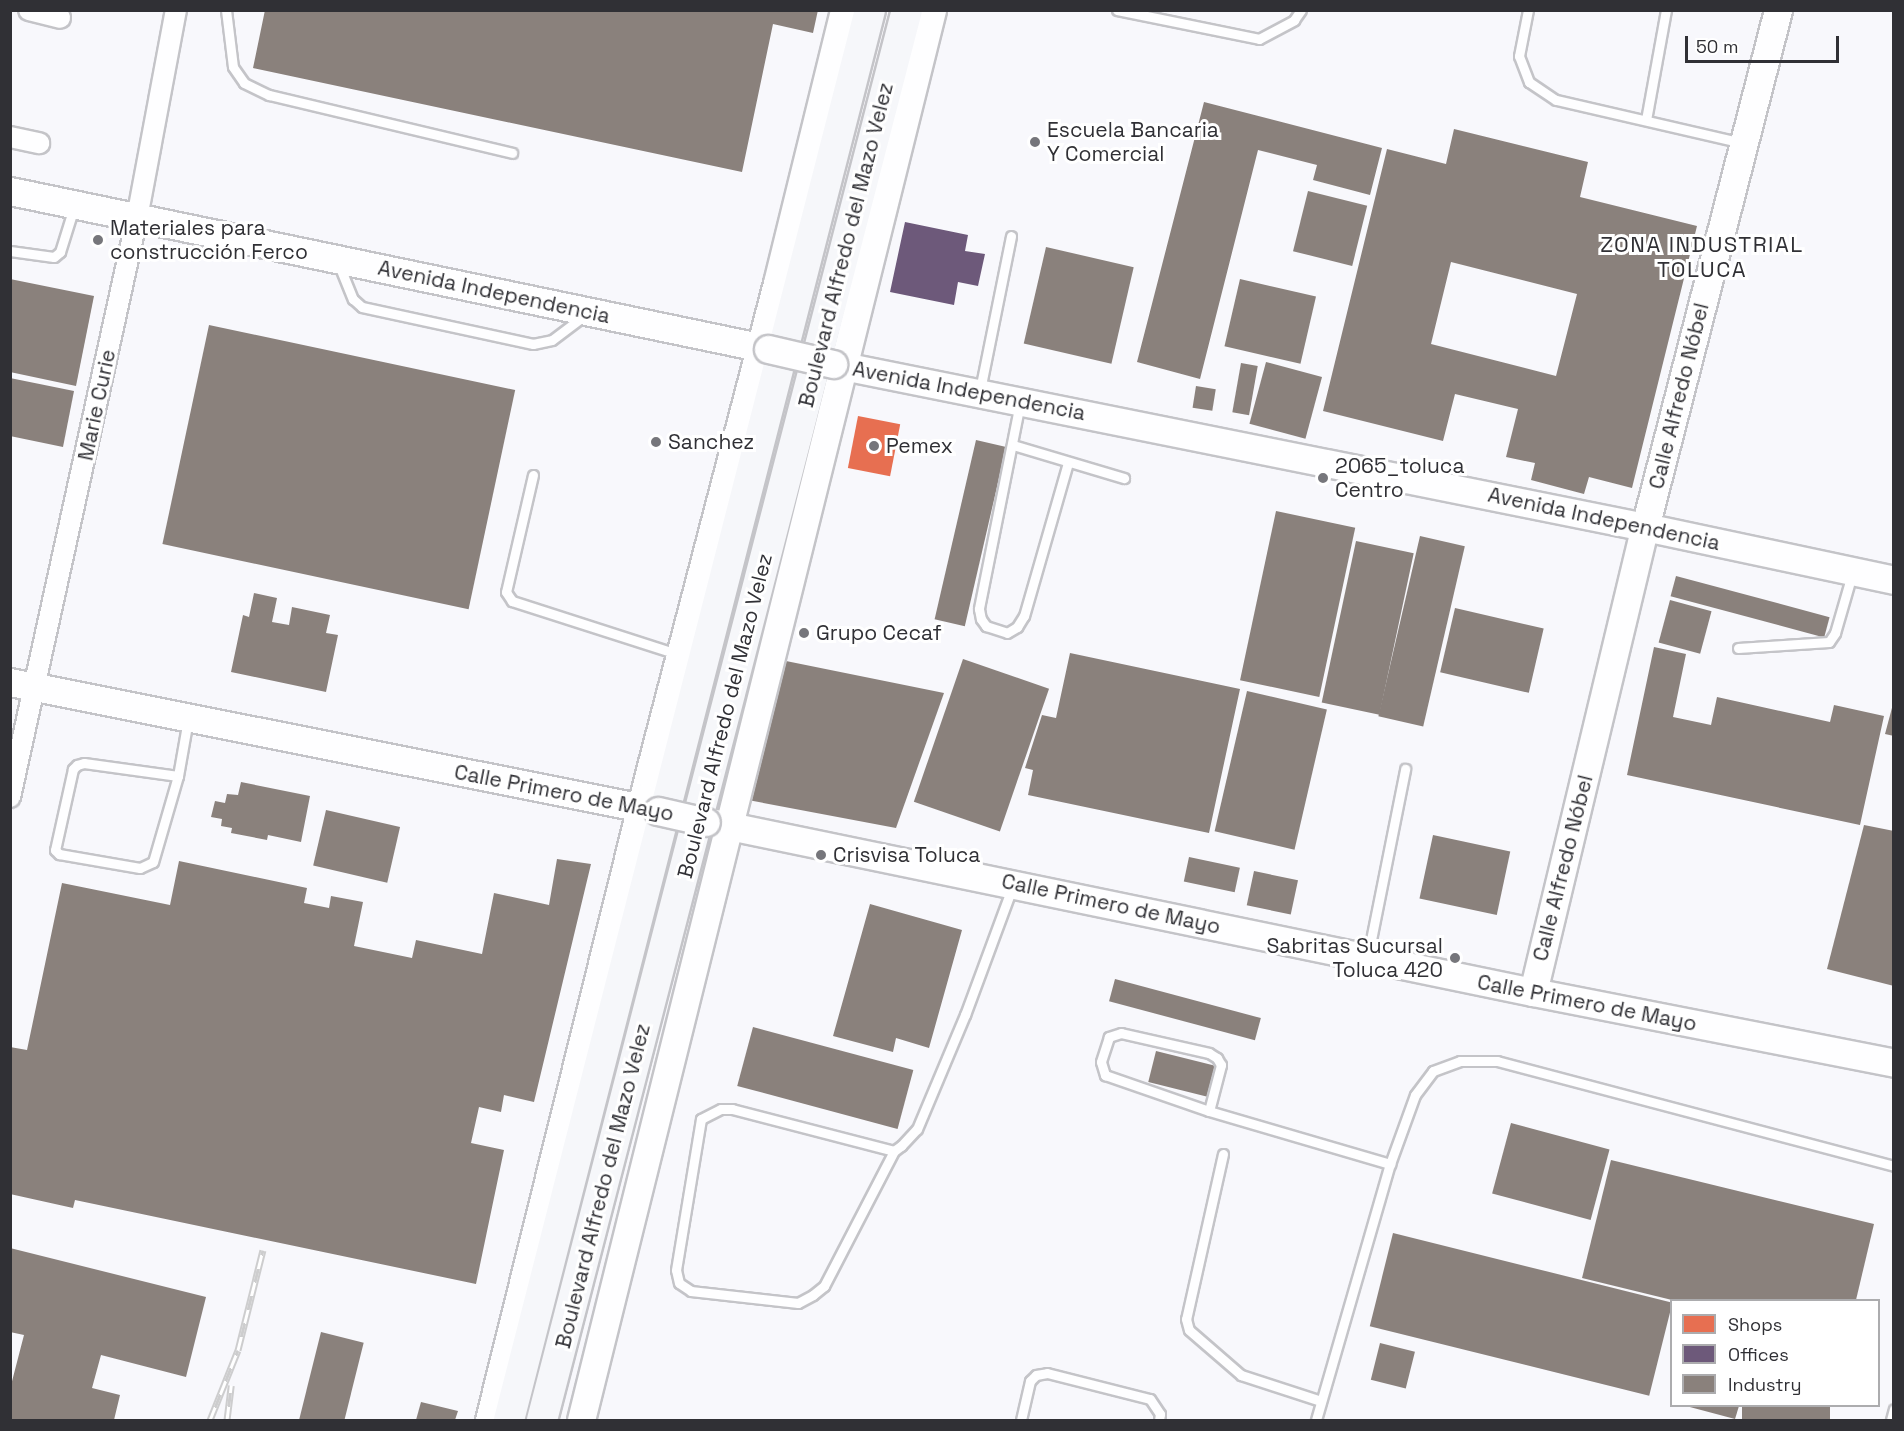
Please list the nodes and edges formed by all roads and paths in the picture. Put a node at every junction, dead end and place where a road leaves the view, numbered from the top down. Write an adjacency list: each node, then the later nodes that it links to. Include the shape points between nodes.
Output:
1 (29, 10): 13 (street)
2 (176, 10): 21 (street, Marie Curie)
3 (226, 10): 18 (lane, via 233,67 244,84 269,95)
4 (844, 10): 26 (main road)
5 (870, 10): 58 (main road, Boulevard Alfredo del Mazo Velez)
6 (907, 10): 59 (main road, Boulevard Alfredo del Mazo Velez)
7 (932, 10): 27 (main road, Boulevard Alfredo del Mazo Velez)
8 (1117, 10): 9 (lane, via 1259,39 1294,20)
9 (1301, 10)
10 (1528, 10): 14 (lane, via 1519,56 1529,82 1556,100)
11 (1666, 10): 14 (lane)
12 (1778, 10): 17 (main road, Calle Alfredo Nóbel)
13 (60, 18)
14 (1646, 120): 17 (lane)
15 (10, 137): 16 (street)
16 (39, 143)
17 (1744, 143): 34 (main road, Calle Alfredo Nóbel)
18 (512, 153)
19 (10, 191): 20 (main road, Avenida Independencia)
20 (75, 205): 21 (main road, Avenida Independencia); 23 (lane, via 60,252 54,257)
21 (137, 218): 24 (main road, Avenida Independencia); 39 (street, Marie Curie)
22 (1011, 236): 28 (lane)
23 (10, 251)
24 (337, 259): 25 (main road, Avenida Independencia); 25 (lane, via 353,299 362,307 533,345 552,340)
25 (590, 311): 26 (main road, Avenida Independencia)
26 (763, 348): 27 (main road, Avenida Independencia, bridge); 38 (main road)
27 (838, 364): 28 (main road, Avenida Independencia); 45 (main road, Boulevard Alfredo del Mazo Velez)
28 (980, 393): 29 (main road, Avenida Independencia)
29 (1021, 401): 30 (lane); 34 (main road, Avenida Independencia)
30 (1013, 445): 31 (lane); 31 (lane, via 979,609 986,626 1008,633 1024,616)
31 (1068, 463): 33 (lane)
32 (533, 475): 38 (lane, via 506,592 512,601)
33 (1124, 478)
34 (1646, 527): 35 (main road, Avenida Independencia); 48 (main road, Calle Alfredo Nóbel)
35 (1853, 571): 36 (main road, Avenida Independencia); 37 (lane, via 1829,642)
36 (1893, 580)
37 (1738, 648)
38 (680, 655): 44 (main road, via 649,774)
39 (23, 685): 40 (main road, Calle Primero de Mayo); 43 (street, Marie Curie)
40 (188, 718): 42 (lane); 44 (main road, Calle Primero de Mayo)
41 (1405, 769): 47 (lane)
42 (178, 776): 42 (lane, via 77,765 55,850 58,854 147,867 153,862)
43 (10, 797)
44 (650, 810): 45 (main road, Calle Primero de Mayo, bridge); 57 (main road)
45 (717, 823): 46 (main road, Calle Primero de Mayo); 60 (main road, Boulevard Alfredo del Mazo Velez)
46 (1014, 883): 47 (main road, Calle Primero de Mayo); 51 (lane, via 917,1129)
47 (1367, 958): 48 (main road, Calle Primero de Mayo)
48 (1533, 992): 49 (main road, Calle Primero de Mayo)
49 (1893, 1064)
50 (1209, 1111): 50 (lane, via 1221,1065 1217,1058 1121,1032 1109,1037 1101,1062 1105,1075); 53 (lane)
51 (894, 1151): 51 (lane, via 732,1110 721,1108 712,1112 701,1119 676,1270 679,1282 691,1291 798,1303 813,1295 824,1286)
52 (1223, 1154): 55 (lane, via 1186,1319 1189,1330 1241,1375)
53 (1390, 1164): 54 (lane, via 1415,1095 1432,1071 1460,1061 1497,1061); 55 (lane)
54 (1893, 1166)
55 (1321, 1401): 63 (lane)
56 (1893, 1409): 64 (lane)
57 (489, 1420)
58 (509, 1420)
59 (543, 1420)
60 (581, 1420)
61 (1021, 1420): 62 (lane, via 1030,1381 1047,1373 1150,1400 1157,1406)
62 (1159, 1420)
63 (1316, 1420)
64 (1891, 1420)

